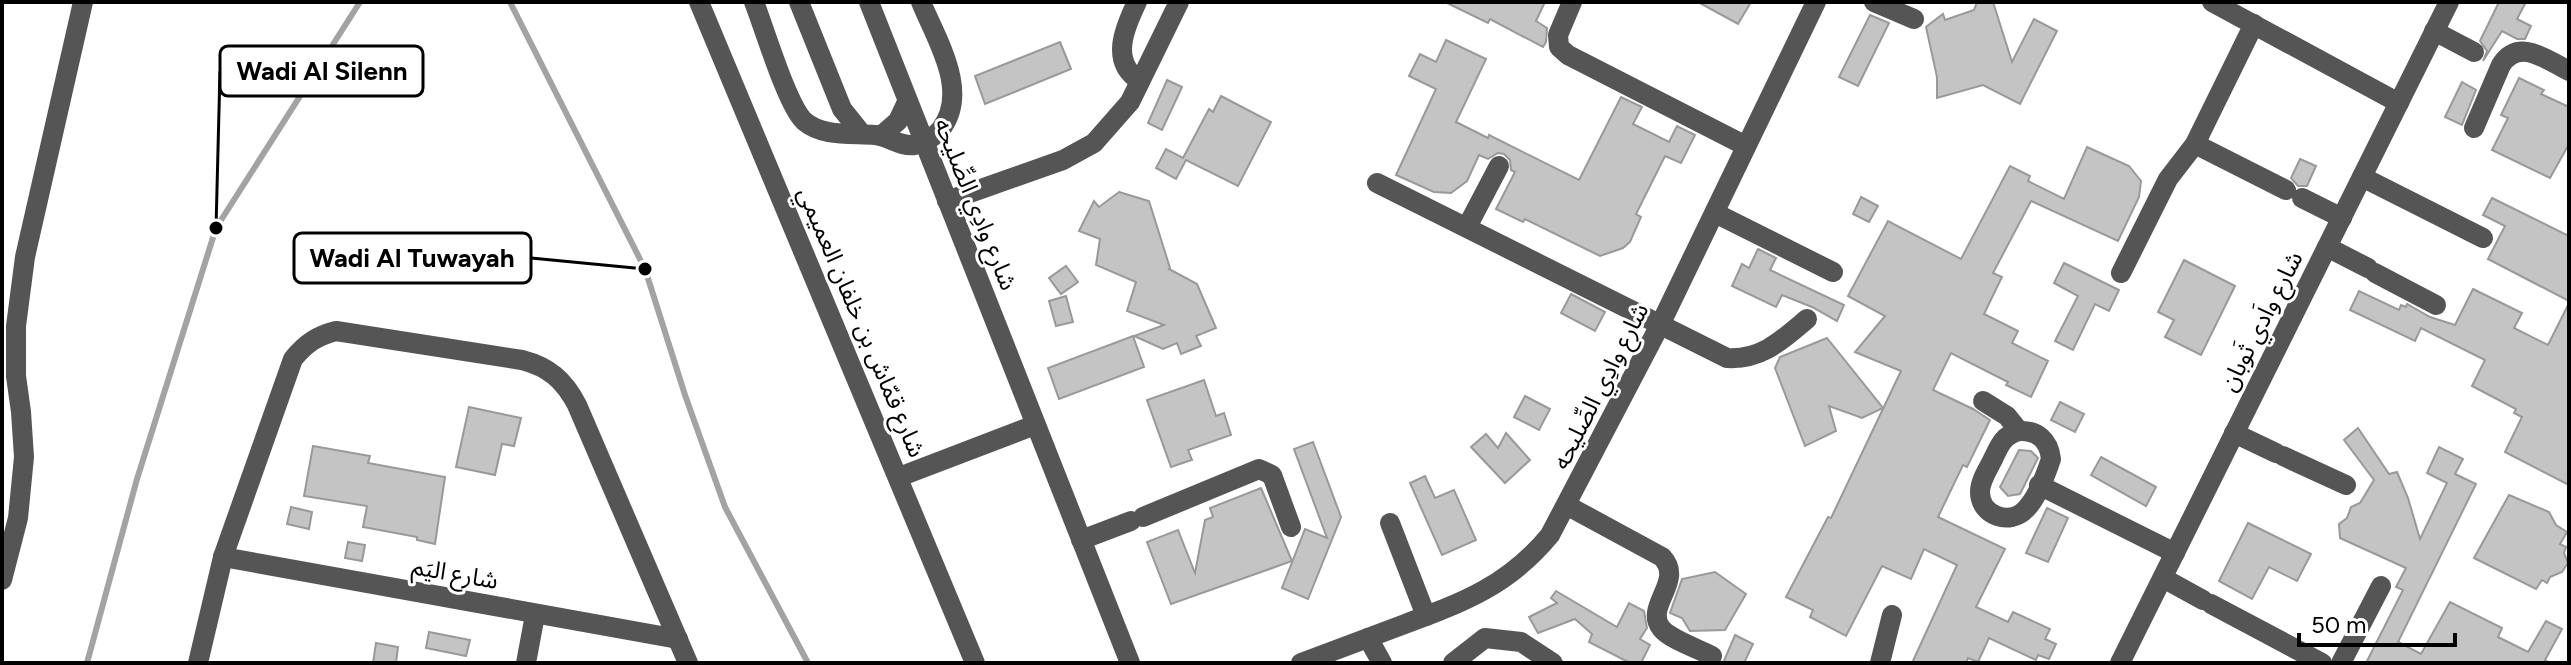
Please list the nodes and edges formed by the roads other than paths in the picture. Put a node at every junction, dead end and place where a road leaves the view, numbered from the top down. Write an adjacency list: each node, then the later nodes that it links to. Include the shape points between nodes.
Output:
1 (83, 2): 55 (street, via 23,271 16,376 24,457 18,518)
2 (699, 2): 45 (street, شارع قمّاش بن خلفان العميمي)
3 (754, 2): 23 (street, via 798,113 824,132)
4 (799, 2): 23 (street, via 842,109)
5 (869, 2): 20 (street, شارع وادِي الصِّليحه)
6 (921, 2): 24 (street, via 953,89 947,120)
7 (1137, 2): 19 (street, via 1121,51)
8 (1179, 2): 19 (street)
9 (1572, 2): 26 (street, via 1558,35 1559,47 1568,55)
10 (1816, 2): 26 (street, شارع وادِي الصِّليحه)
11 (1874, 2): 14 (street)
12 (2449, 2): 16 (street, شارع واَدي ثَوبان)
13 (2223, 4): 15 (street)
14 (1904, 11)
15 (2254, 24): 21 (street); 25 (street)
16 (2434, 31): 17 (street); 21 (street, شارع واَدي ثَوبان)
17 (2487, 58): 18 (street, via 2530,51); 22 (street)
18 (2569, 71)
19 (1140, 81): 30 (street, via 1118,117 1079,153)
20 (907, 102): 23 (street, via 898,121); 24 (street, شارع وادِي الصِّليحه)
21 (2399, 103): 28 (street, شارع واَدي ثَوبان)
22 (2474, 128)
23 (872, 135): 24 (street, via 902,145)
24 (924, 143): 30 (street, شارع وادِي الصِّليحه)
25 (2195, 144): 32 (street); 37 (street, via 2168,179)
26 (1746, 146): 31 (street, شارع وادِي الصِّليحه)
27 (1499, 166): 33 (street)
28 (2362, 177): 32 (street, شارع واَدي ثَوبان); 34 (street)
29 (1377, 183): 33 (street)
30 (947, 201): 42 (street, شارع وادِي الصِّليحه)
31 (1715, 213): 36 (street); 40 (street, شارع وادِي الصِّليحه)
32 (2342, 218): 35 (street, شارع واَدي ثَوبان)
33 (1467, 227): 40 (street)
34 (2483, 238)
35 (2327, 247): 38 (street); 44 (street, شارع واَدي ثَوبان)
36 (1833, 272)
37 (2121, 273)
38 (2436, 305)
39 (1807, 319): 40 (street, via 1772,348 1742,359 1711,352)
40 (1661, 323): 48 (street, شارع وادِي الصِّليحه)
41 (1983, 401): 43 (street)
42 (1035, 425): 45 (street); 51 (street, شارع وادِي الصِّليحه)
43 (2019, 431): 46 (street, via 2041,437 2050,451); 46 (street, via 2004,438 1980,496 1994,515 2008,518 2028,508)
44 (2234, 433): 47 (street); 52 (street, شارع واَدي ثَوبان)
45 (899, 477): 66 (street, شارع قمّاش بن خلفان العميمي)
46 (2039, 485): 52 (street)
47 (2346, 485)
48 (1568, 506): 59 (street, شارع وادِي الصِّليحه, via 1550,535 1513,574); 62 (street, via 1668,563 1658,623 1666,633)
49 (1390, 523): 59 (street)
50 (1291, 527): 51 (street, via 1272,475 1259,469)
51 (1081, 540): 67 (street, شارع وادِي الصِّليحه)
52 (2175, 553): 54 (street, شارع واَدي ثَوبان)
53 (223, 557): 57 (street, شارع اليَم); 61 (street, via 293,359 319,335 353,332 522,360 548,369 569,388); 63 (street)
54 (2163, 578): 73 (street, شارع واَدي ثَوبان); 74 (street)
55 (2, 580)
56 (2381, 586): 75 (street)
57 (535, 615): 61 (street, شارع اليَم); 64 (street)
58 (1892, 615): 72 (street)
59 (1426, 616): 60 (street, شارع وادِي الصِّليحه)
60 (1368, 638): 68 (street, شارع وادِي الصِّليحه); 69 (street)
61 (678, 639): 65 (street)
62 (1712, 656)
63 (198, 663)
64 (526, 663)
65 (688, 663)
66 (975, 663)
67 (1130, 663)
68 (1301, 663)
69 (1382, 663)
70 (1453, 663): 71 (street, via 1485,638 1521,642)
71 (1553, 663)
72 (1880, 663)
73 (2120, 663)
74 (2322, 663)
75 (2341, 663)

